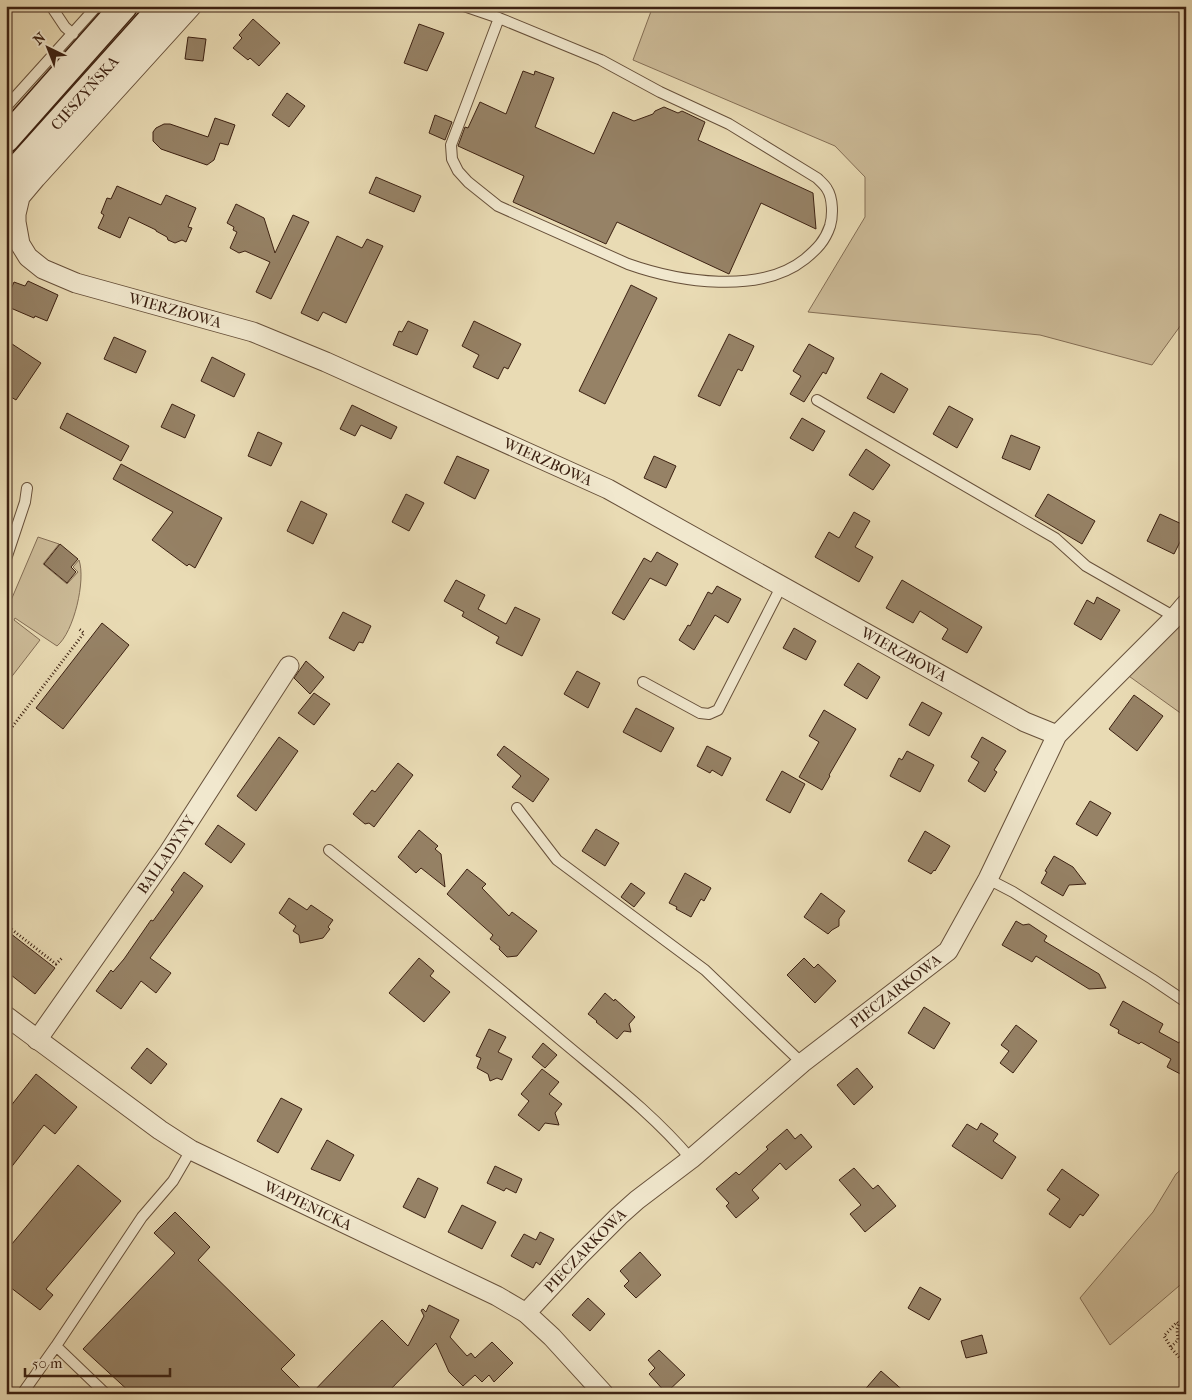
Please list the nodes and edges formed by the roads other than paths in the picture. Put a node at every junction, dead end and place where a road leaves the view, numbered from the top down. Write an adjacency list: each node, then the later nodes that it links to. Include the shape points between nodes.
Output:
1 (51, 6): 8 (lane, via 65,28)
2 (97, 6): 8 (lane)
3 (124, 6): 10 (main road, CIESZYŃSKA)
4 (162, 6): 11 (main road, CIESZYŃSKA)
5 (192, 6): 15 (street, WIERZBOWA, via 20,198 16,214 20,244 28,257 43,269 76,283 253,332 326,362 608,489)
6 (464, 6): 7 (lane)
7 (499, 18): 7 (lane, via 451,145 452,159 458,171 498,206 648,271 730,282 765,279 785,271 817,249 827,236 832,201 828,189 817,178 729,124 601,60)
8 (73, 34): 9 (lane)
9 (6, 107)
10 (6, 139)
11 (6, 181)
12 (817, 400): 16 (lane, via 1055,538 1086,566)
13 (27, 488): 14 (lane)
14 (6, 559)
15 (782, 585): 18 (lane, via 718,710 700,713); 19 (street, WIERZBOWA, via 1025,722)
16 (1180, 611): 19 (street, PIECZARKOWA)
17 (289, 666): 25 (street, BALLADYNY, via 169,852)
18 (643, 682)
19 (1057, 735): 22 (street, PIECZARKOWA)
20 (517, 808): 26 (lane, via 557,860 705,970)
21 (329, 850): 28 (lane, via 487,977 634,1102)
22 (988, 879): 23 (lane); 26 (street, PIECZARKOWA, via 948,951)
23 (1186, 1002)
24 (6, 1016): 25 (street, WAPIENICKA)
25 (37, 1040): 27 (street, WAPIENICKA)
26 (802, 1063): 28 (street, PIECZARKOWA)
27 (191, 1150): 29 (street, WAPIENICKA, via 497,1296); 30 (lane, via 173,1181 142,1217)
28 (691, 1159): 29 (street, PIECZARKOWA, via 619,1216)
29 (526, 1313): 33 (street, WAPIENICKA)
30 (56, 1346): 31 (lane); 32 (lane)
31 (22, 1394)
32 (106, 1394)
33 (604, 1394)

